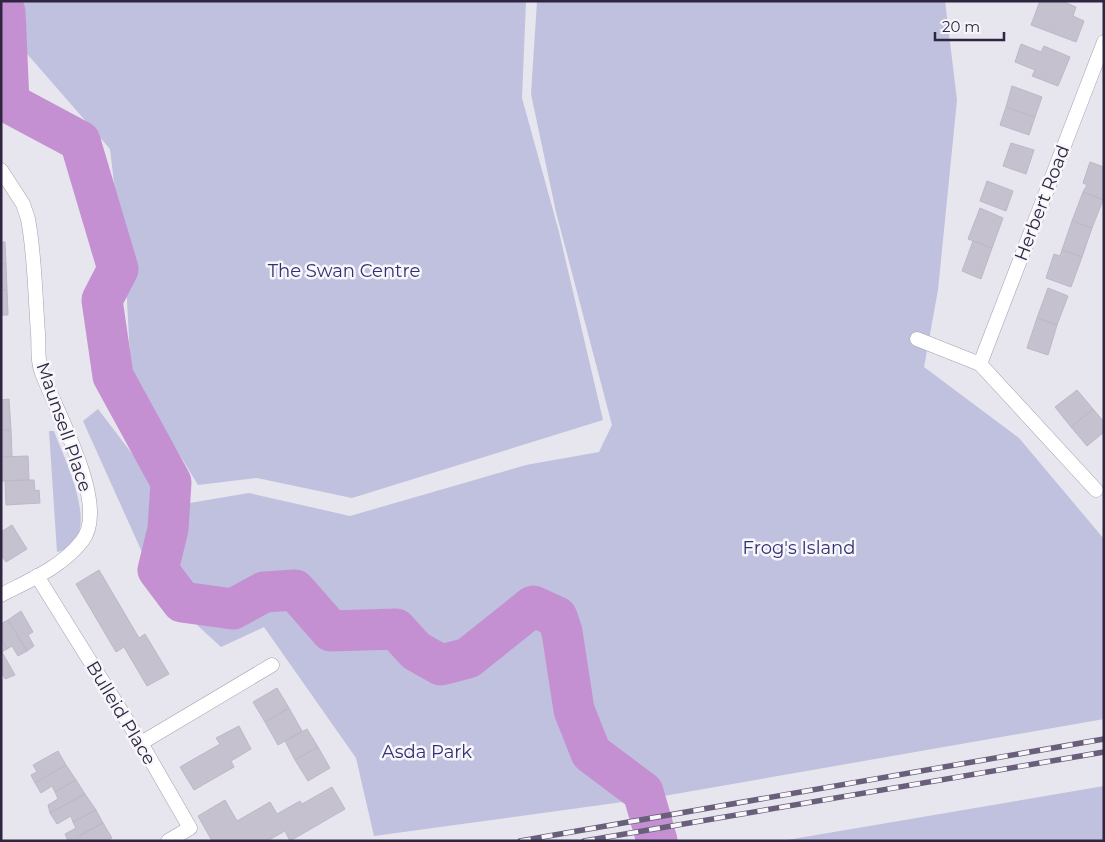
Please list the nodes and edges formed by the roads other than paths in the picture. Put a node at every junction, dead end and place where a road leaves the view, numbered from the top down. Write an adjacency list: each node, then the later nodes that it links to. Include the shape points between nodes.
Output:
1 (1104, 42): 4 (street, Herbert Road)
2 (1, 170): 6 (street, Maunsell Place, via 23,204 29,226 40,369 80,466 91,505 90,523 84,540 57,565)
3 (916, 339): 4 (street)
4 (980, 364): 5 (street)
5 (1096, 490)
6 (37, 576): 7 (street, Maunsell Place); 9 (street, Bulleid Place)
7 (1, 595)
8 (272, 664): 9 (street)
9 (141, 743): 10 (street, Bulleid Place, via 190,828)
10 (168, 841)

